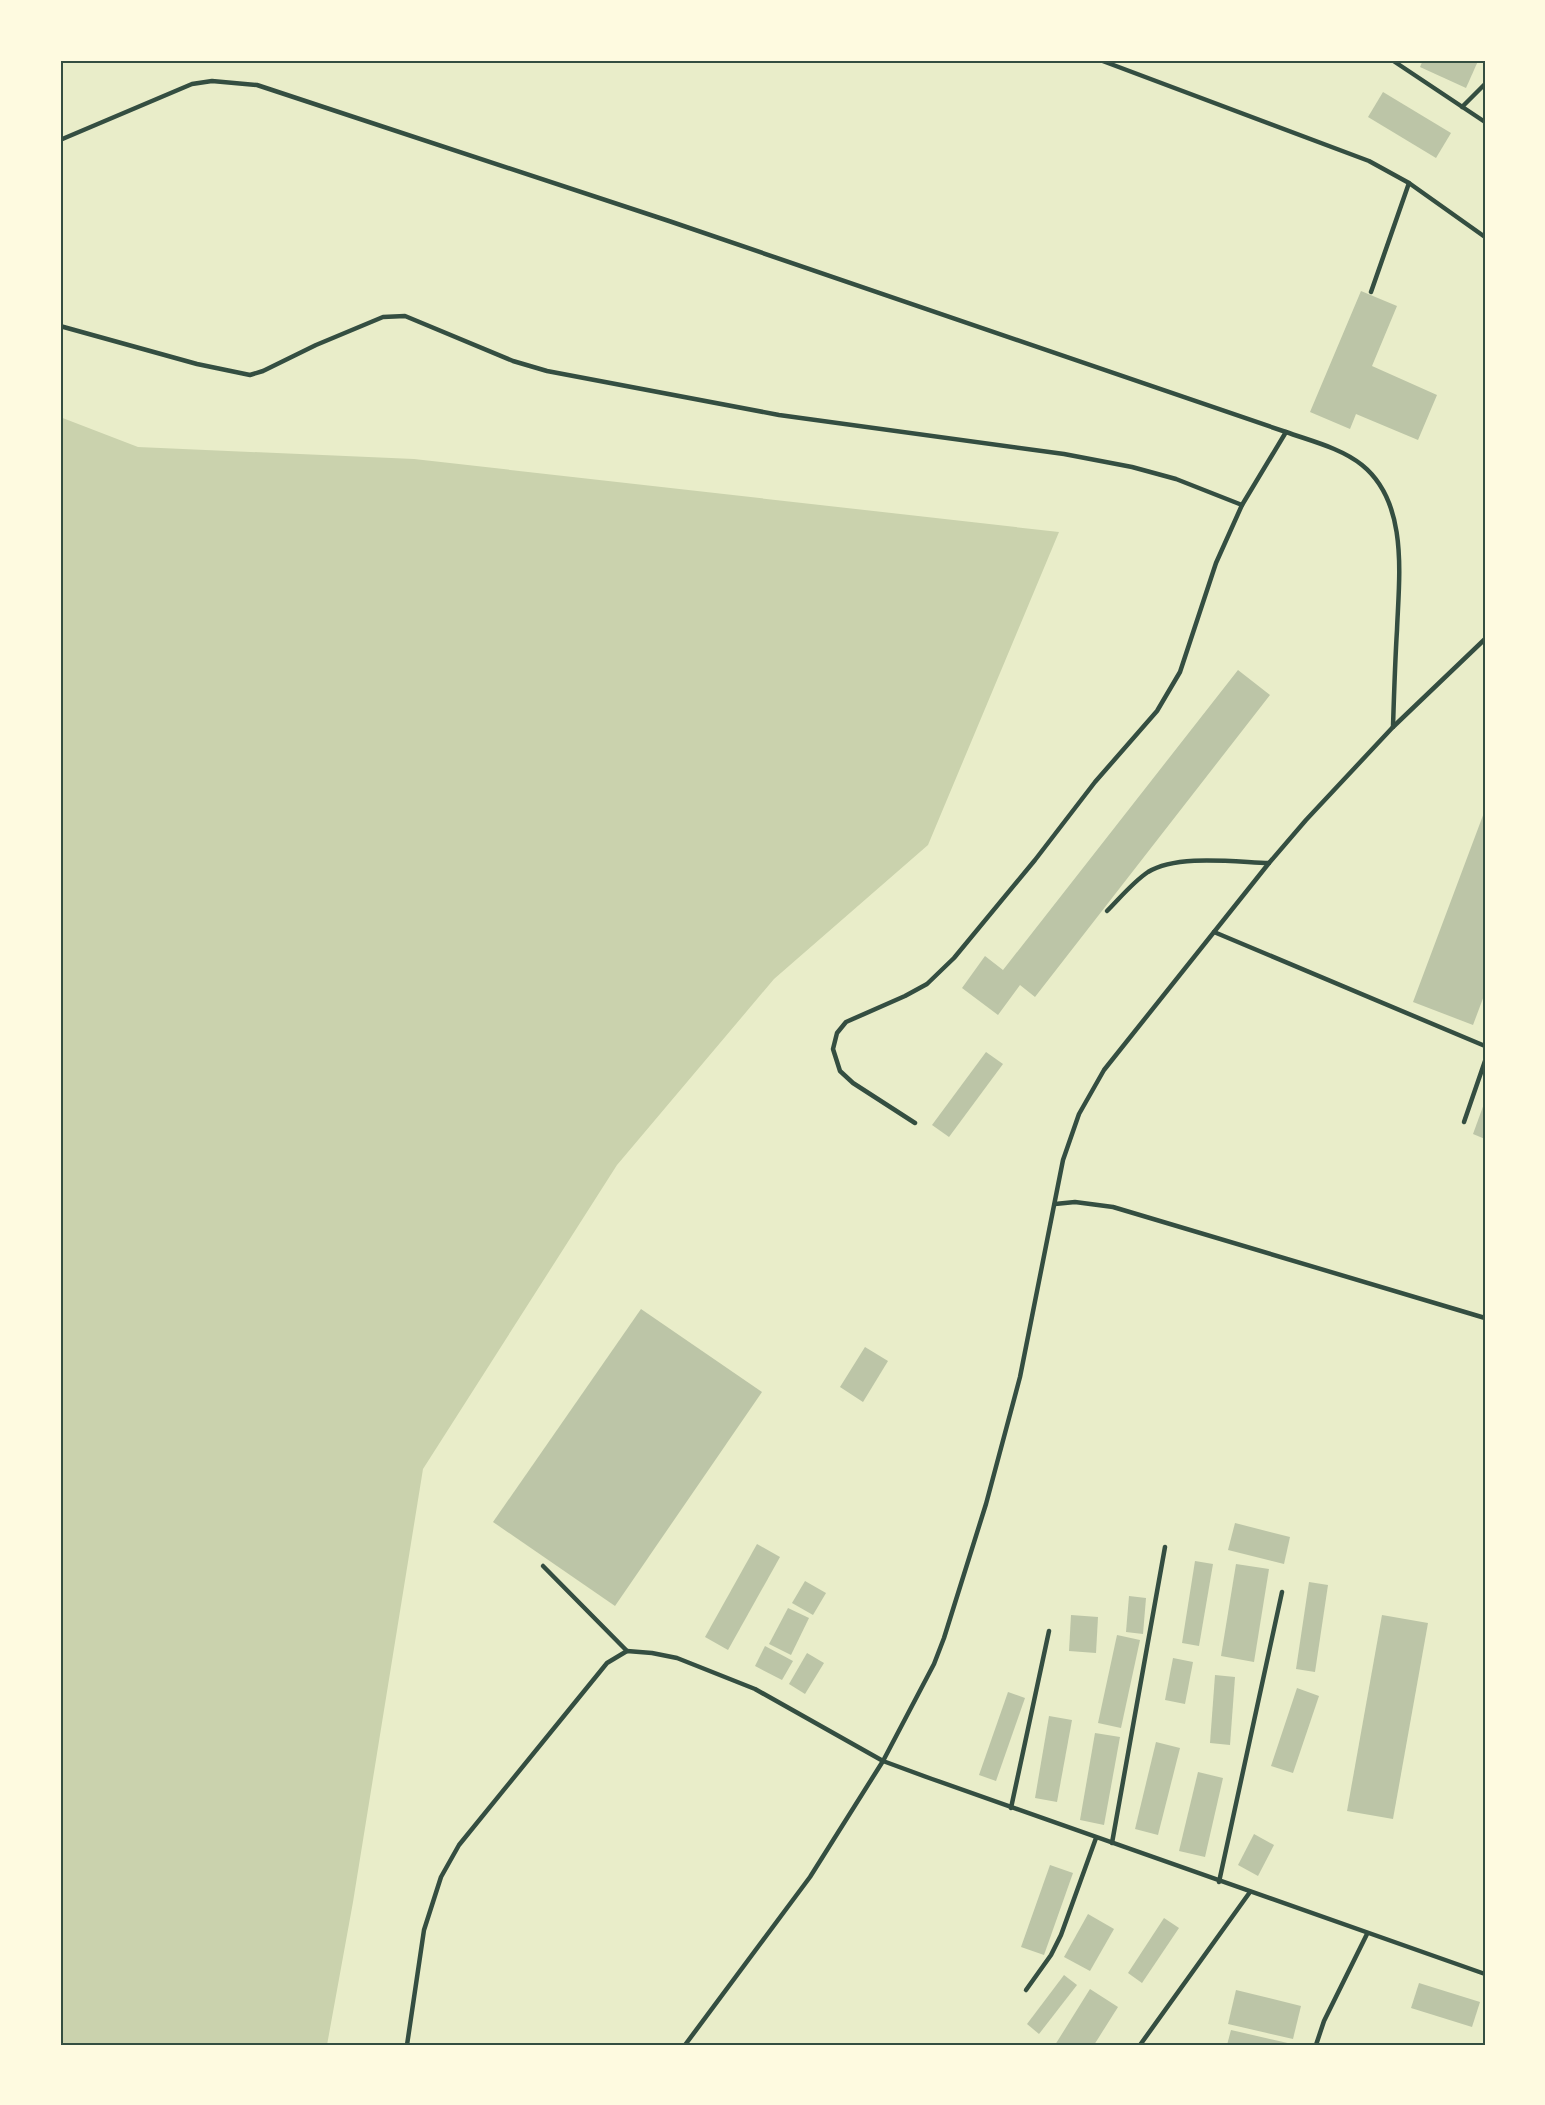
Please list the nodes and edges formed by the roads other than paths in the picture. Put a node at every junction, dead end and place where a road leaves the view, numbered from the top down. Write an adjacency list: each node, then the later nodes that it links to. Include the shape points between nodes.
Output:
1 (1100, 60): 7 (lane, via 1369,161)
2 (1392, 60): 4 (lane)
3 (1485, 84): 4 (lane)
4 (1462, 107): 5 (lane)
5 (1485, 122)
6 (60, 140): 11 (lane, via 192,84 213,81 256,85)
7 (1409, 183): 8 (lane); 9 (lane)
8 (1485, 237)
9 (1371, 292)
10 (60, 326): 12 (lane, via 250,375 383,317 405,316 513,362 548,371 779,415 1132,467 1176,479)
11 (1286, 432): 12 (lane); 14 (lane, via 1339,452 1361,465 1375,477 1387,498 1395,522 1399,572)
12 (1242, 505): 21 (lane, via 1216,563 1180,672 1157,711 954,958 927,984 846,1022 837,1033 833,1048 840,1071)
13 (1485, 639): 14 (lane)
14 (1393, 727): 15 (lane)
15 (1269, 863): 16 (lane, via 1166,864 1149,872); 17 (lane)
16 (1107, 911)
17 (1214, 932): 18 (lane); 22 (lane, via 1104,1070 1079,1114)
18 (1485, 1046)
19 (1485, 1061): 20 (lane)
20 (1464, 1122)
21 (915, 1123)
22 (1055, 1204): 23 (lane, via 1075,1202 1113,1207); 29 (lane, via 1020,1377 986,1504 934,1664)
23 (1485, 1318)
24 (1165, 1547): 32 (lane)
25 (543, 1566): 28 (lane)
26 (1282, 1592): 33 (lane)
27 (1049, 1631): 30 (lane)
28 (627, 1651): 29 (lane, via 677,1658 755,1689); 38 (lane, via 607,1663 454,1853 441,1877 424,1930)
29 (884, 1761): 30 (lane); 39 (lane, via 810,1878)
30 (1011, 1808): 31 (lane)
31 (1096, 1838): 32 (lane); 37 (lane, via 1062,1935)
32 (1112, 1843): 33 (lane)
33 (1219, 1882): 34 (lane)
34 (1250, 1892): 35 (lane); 40 (lane)
35 (1367, 1934): 36 (lane); 41 (lane, via 1324,2022)
36 (1485, 1974)
37 (1026, 1990)
38 (407, 2045)
39 (686, 2045)
40 (1140, 2045)
41 (1317, 2045)

